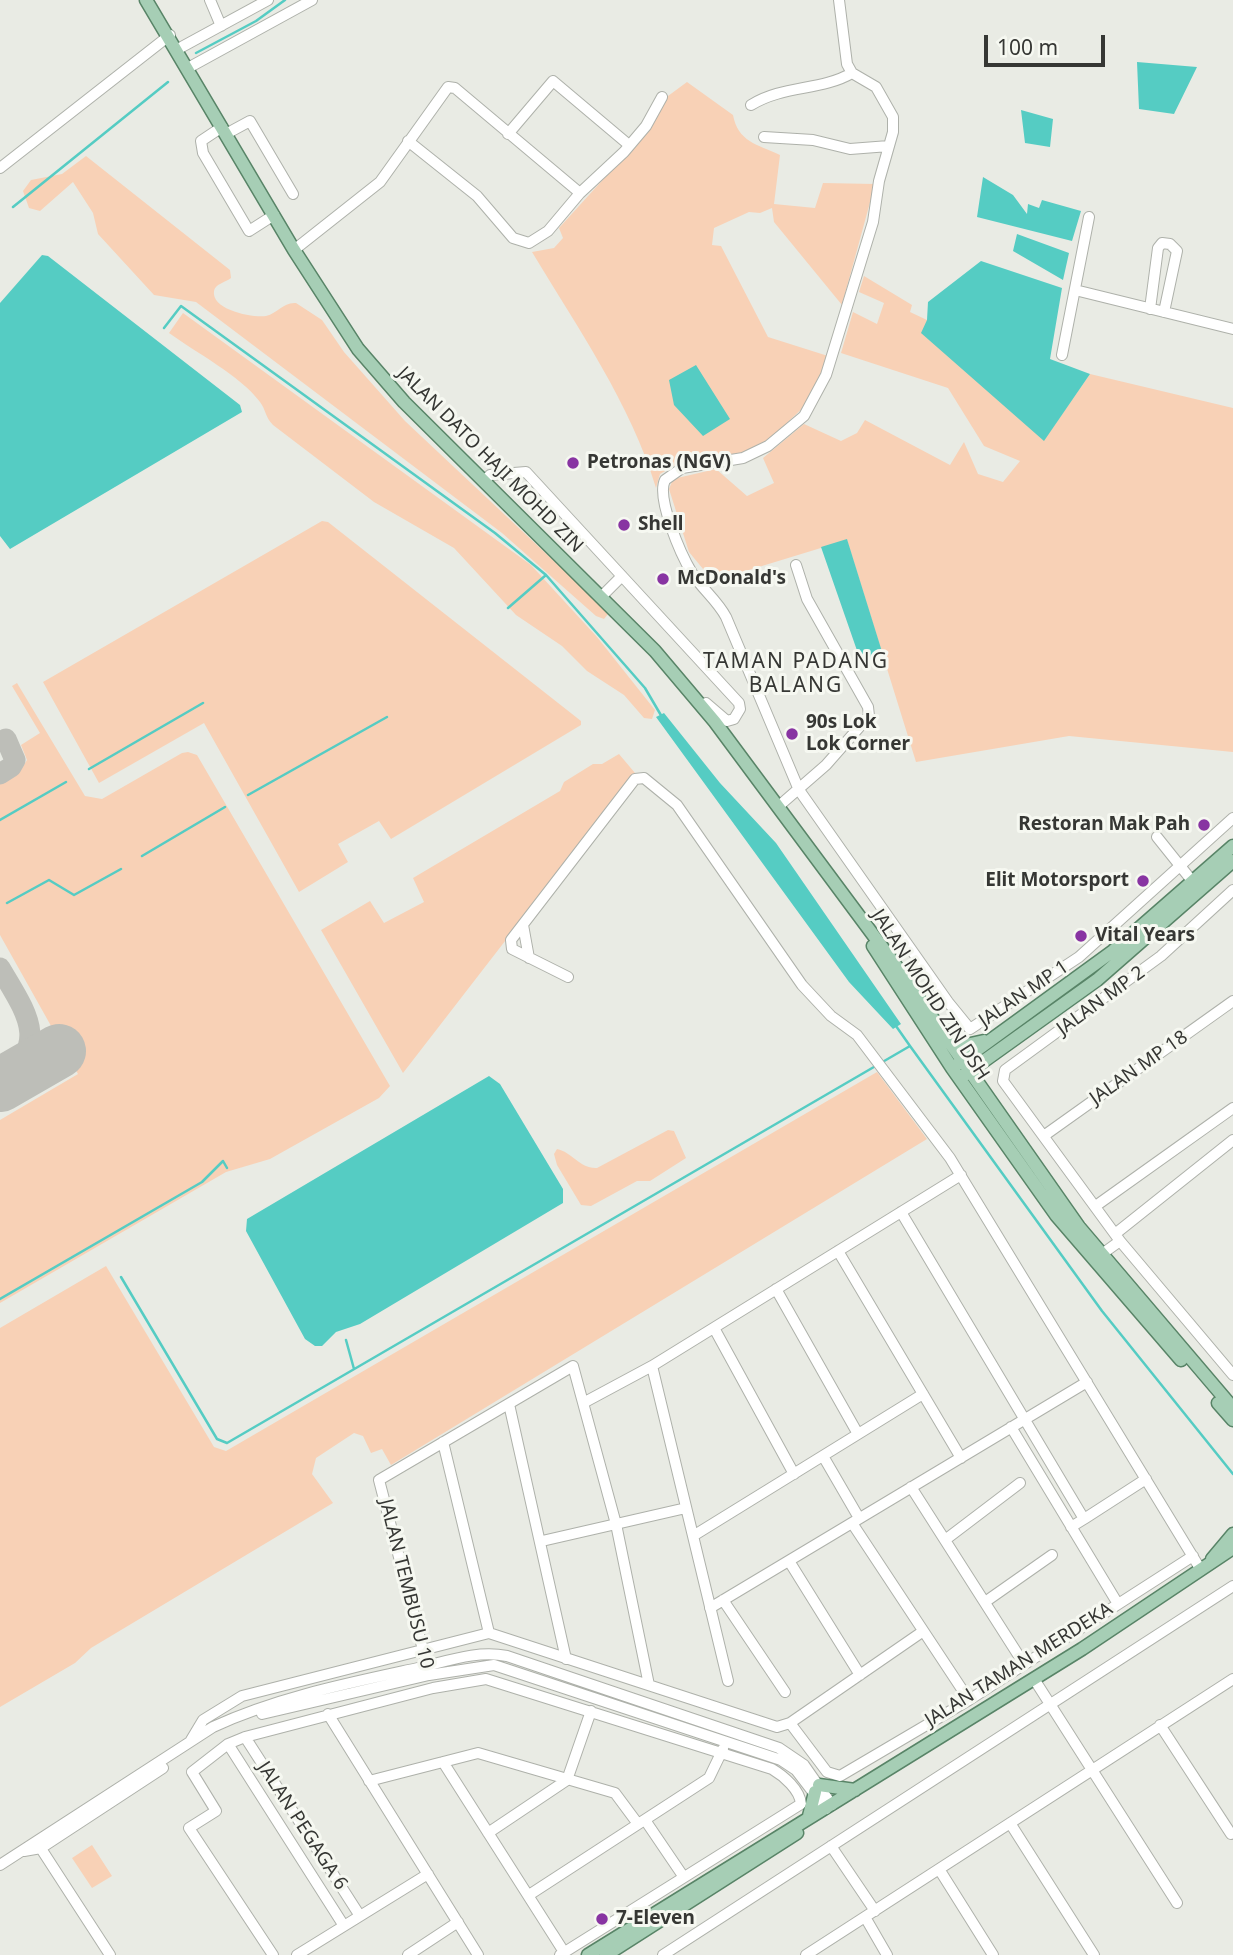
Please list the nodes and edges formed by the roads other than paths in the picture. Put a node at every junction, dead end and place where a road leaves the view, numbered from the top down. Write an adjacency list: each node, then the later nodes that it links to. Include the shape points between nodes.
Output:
1 (146, 0): 7 (main road, JALAN DATO HAJI MOHD ZIN)
2 (210, 0): 6 (street)
3 (268, 0): 6 (street)
4 (312, 0): 9 (street)
5 (838, 0): 10 (street, via 844,54)
6 (221, 26): 8 (street)
7 (170, 35): 8 (main road, JALAN DATO HAJI MOHD ZIN); 19 (street)
8 (178, 49): 9 (main road, JALAN DATO HAJI MOHD ZIN)
9 (188, 68): 13 (main road, JALAN DATO HAJI MOHD ZIN)
10 (852, 73): 12 (street, via 833,83 777,93); 18 (street, via 876,88 893,117)
11 (662, 97): 17 (street)
12 (751, 105)
13 (224, 130): 21 (street, via 250,121); 22 (main road, JALAN DATO HAJI MOHD ZIN); 22 (street, via 201,141 203,153 249,231)
14 (508, 134): 16 (street, via 452,86 444,90); 17 (street, via 553,81); 20 (street)
15 (764, 137): 18 (street, via 813,140 850,149)
16 (408, 141): 20 (street, via 477,196 517,242 528,243 548,231); 24 (street, via 372,190)
17 (629, 145): 20 (street)
18 (889, 146): 35 (street, via 873,222 830,363 804,416 756,454 682,468 661,487 684,558 718,603)
19 (0, 168)
20 (580, 193)
21 (293, 194)
22 (274, 215): 24 (main road, JALAN DATO HAJI MOHD ZIN)
23 (1089, 217): 25 (street)
24 (294, 250): 30 (main road, JALAN DATO HAJI MOHD ZIN, via 351,340 383,380)
25 (1075, 290): 26 (street); 29 (street)
26 (1150, 309): 27 (street); 27 (street, via 1158,248 1170,244 1177,251)
27 (1164, 312): 28 (street)
28 (1233, 329)
29 (1062, 355)
30 (484, 481): 32 (street, via 490,475 526,472); 33 (main road, JALAN DATO HAJI MOHD ZIN)
31 (796, 565): 35 (street, via 807,598 869,712 865,723)
32 (622, 576): 33 (street); 34 (street, via 740,703 738,714 727,721 719,717)
33 (601, 597): 34 (main road, JALAN DATO HAJI MOHD ZIN)
34 (680, 680): 36 (main road, JALAN DATO HAJI MOHD ZIN)
35 (799, 790): 36 (street); 41 (street, JALAN MP 1, via 970,1029 1079,957)
36 (780, 805): 44 (main road, JALAN DATO HAJI MOHD ZIN)
37 (1233, 818): 41 (street, JALAN MP 1)
38 (1157, 837): 41 (street)
39 (1233, 846): 42 (main road)
40 (1233, 861): 48 (main road)
41 (1180, 866): 42 (street)
42 (1193, 882): 52 (main road, via 1113,951)
43 (1233, 890): 49 (street, JALAN MP 2)
44 (854, 912): 51 (main road, JALAN MOHD ZIN DSH); 54 (main road, JALAN MOHD ZIN DSH, via 886,970)
45 (523, 925): 46 (street); 46 (street, via 510,945); 59 (street, via 635,779 644,778 677,805 802,985 831,1016 849,1027)
46 (528, 958): 47 (street)
47 (568, 977)
48 (1097, 980): 49 (street); 53 (main road)
49 (1109, 997): 57 (street, JALAN MP 2, via 1005,1070 1003,1081)
50 (1233, 1001): 57 (street, JALAN MP 18)
51 (938, 1027): 52 (main road, via 966,1045); 54 (main road, JALAN MOHD ZIN DSH)
52 (990, 1039): 54 (main road)
53 (1002, 1046): 54 (main road); 55 (main road, via 984,1067)
54 (961, 1070): 55 (main road, JALAN MOHD ZIN DSH); 75 (main road, JALAN MOHD ZIN DSH, via 1056,1215)
55 (986, 1097): 64 (main road, JALAN MOHD ZIN DSH)
56 (1233, 1108): 60 (street)
57 (1045, 1135): 60 (street)
58 (1233, 1140): 62 (street)
59 (961, 1175): 61 (street); 69 (street)
60 (1097, 1205): 62 (street)
61 (901, 1212): 63 (street); 74 (street)
62 (1118, 1237): 64 (street); 68 (street)
63 (838, 1251): 65 (street); 70 (street)
64 (1102, 1254): 73 (main road, JALAN MOHD ZIN DSH)
65 (776, 1289): 66 (street); 77 (street)
66 (714, 1328): 67 (street); 81 (street)
67 (652, 1366): 71 (street); 85 (street)
68 (1233, 1375)
69 (1087, 1382): 74 (street); 82 (street)
70 (923, 1394): 77 (street); 80 (street)
71 (585, 1402): 72 (street, via 573,1366); 88 (street)
72 (509, 1404): 78 (street); 93 (street)
73 (1233, 1408)
74 (1024, 1419): 76 (street); 86 (street)
75 (1233, 1420)
76 (1011, 1427): 80 (street); 89 (street)
77 (858, 1434): 79 (street)
78 (443, 1443): 105 (street); 106 (street, JALAN TEMBUSU 10, via 379,1480)
79 (824, 1455): 81 (street); 87 (street)
80 (961, 1458): 84 (street)
81 (794, 1474): 91 (street)
82 (1146, 1479): 86 (street); 96 (street)
83 (1020, 1483): 92 (street)
84 (911, 1487): 87 (street); 92 (street)
85 (686, 1508): 88 (street); 91 (street)
86 (1084, 1519): 89 (street)
87 (856, 1521): 97 (street); 104 (street)
88 (616, 1524): 93 (street); 114 (street)
89 (1071, 1527): 102 (street)
90 (1233, 1534): 98 (main road)
91 (693, 1536): 103 (street)
92 (945, 1540): 101 (street)
93 (542, 1541): 107 (street)
94 (1233, 1550): 98 (main road)
95 (1052, 1555): 101 (street)
96 (1192, 1556): 98 (street); 102 (street)
97 (789, 1561): 100 (street); 110 (street)
98 (1203, 1569): 111 (main road, JALAN TAMAN MERDEKA)
99 (1233, 1586): 119 (street)
100 (723, 1600): 103 (street); 117 (street)
101 (985, 1602): 108 (street)
102 (1118, 1604): 108 (street)
103 (710, 1608): 113 (street)
104 (922, 1632): 110 (street); 118 (street)
105 (489, 1633): 106 (street); 107 (street)
106 (424, 1650): 109 (street, JALAN TEMBUSU 10); 115 (street)
107 (566, 1658): 114 (street)
108 (1024, 1664): 118 (street)
109 (428, 1671): 116 (street, JALAN TEMBUSU 10); 120 (street); 126 (street, via 476,1654 508,1656)
110 (860, 1675): 124 (street)
111 (1034, 1679): 119 (street); 136 (main road, JALAN TAMAN MERDEKA)
112 (1233, 1680): 125 (street)
113 (728, 1681)
114 (649, 1685): 123 (street)
115 (279, 1687): 120 (street); 128 (street, via 242,1696 215,1711)
116 (432, 1688): 121 (street, via 486,1679); 122 (street)
117 (785, 1692)
118 (969, 1699): 124 (street, via 841,1776 827,1772)
119 (1049, 1704): 132 (street); 144 (street)
120 (283, 1705): 128 (street, via 242,1713); 143 (street, via 209,1735)
121 (591, 1711): 130 (street); 133 (street)
122 (328, 1714): 127 (street); 134 (street)
123 (736, 1714): 124 (street, via 777,1727); 126 (street)
124 (790, 1723)
125 (1160, 1725): 132 (street); 142 (street)
126 (728, 1735): 130 (street); 135 (street, via 781,1760)
127 (245, 1737): 129 (street); 152 (street, JALAN PEGAGA 6)
128 (190, 1742): 143 (street)
129 (228, 1744): 155 (street); 158 (street, via 192,1772 216,1811 189,1828)
130 (722, 1752): 139 (street, via 709,1779); 148 (street, via 780,1774 801,1802)
131 (443, 1762): 133 (street, via 478,1753); 134 (street); 141 (street)
132 (1092, 1770): 140 (street); 150 (street)
133 (568, 1780): 139 (street, via 615,1793); 141 (street)
134 (369, 1781): 147 (street)
135 (817, 1789): 136 (main road); 137 (street); 138 (main road)
136 (856, 1790): 137 (main road, JALAN TAMAN MERDEKA)
137 (827, 1808): 138 (main road, JALAN TAMAN MERDEKA); 163 (main road, JALAN TAMAN MERDEKA, via 810,1825)
138 (809, 1816): 162 (main road, JALAN TAMAN MERDEKA)
139 (642, 1822): 148 (street); 149 (street)
140 (1010, 1823): 146 (street); 168 (street)
141 (488, 1833): 149 (street)
142 (1231, 1834)
143 (38, 1844): 145 (street); 157 (street)
144 (831, 1846): 151 (street); 164 (street)
145 (0, 1865)
146 (939, 1869): 151 (street); 167 (street)
147 (428, 1874): 152 (street); 154 (street)
148 (683, 1876): 156 (street)
149 (529, 1895): 156 (street)
150 (1177, 1903)
151 (874, 1911): 153 (street)
152 (360, 1916): 155 (street)
153 (865, 1917): 165 (street); 166 (street)
154 (458, 1922): 160 (street); 161 (street)
155 (344, 1926): 159 (street)
156 (562, 1954)
157 (110, 1955)
158 (273, 1955)
159 (297, 1955)
160 (408, 1955)
161 (478, 1955)
162 (589, 1955)
163 (606, 1955)
164 (663, 1955)
165 (806, 1955)
166 (887, 1955)
167 (993, 1955)
168 (1094, 1955)

